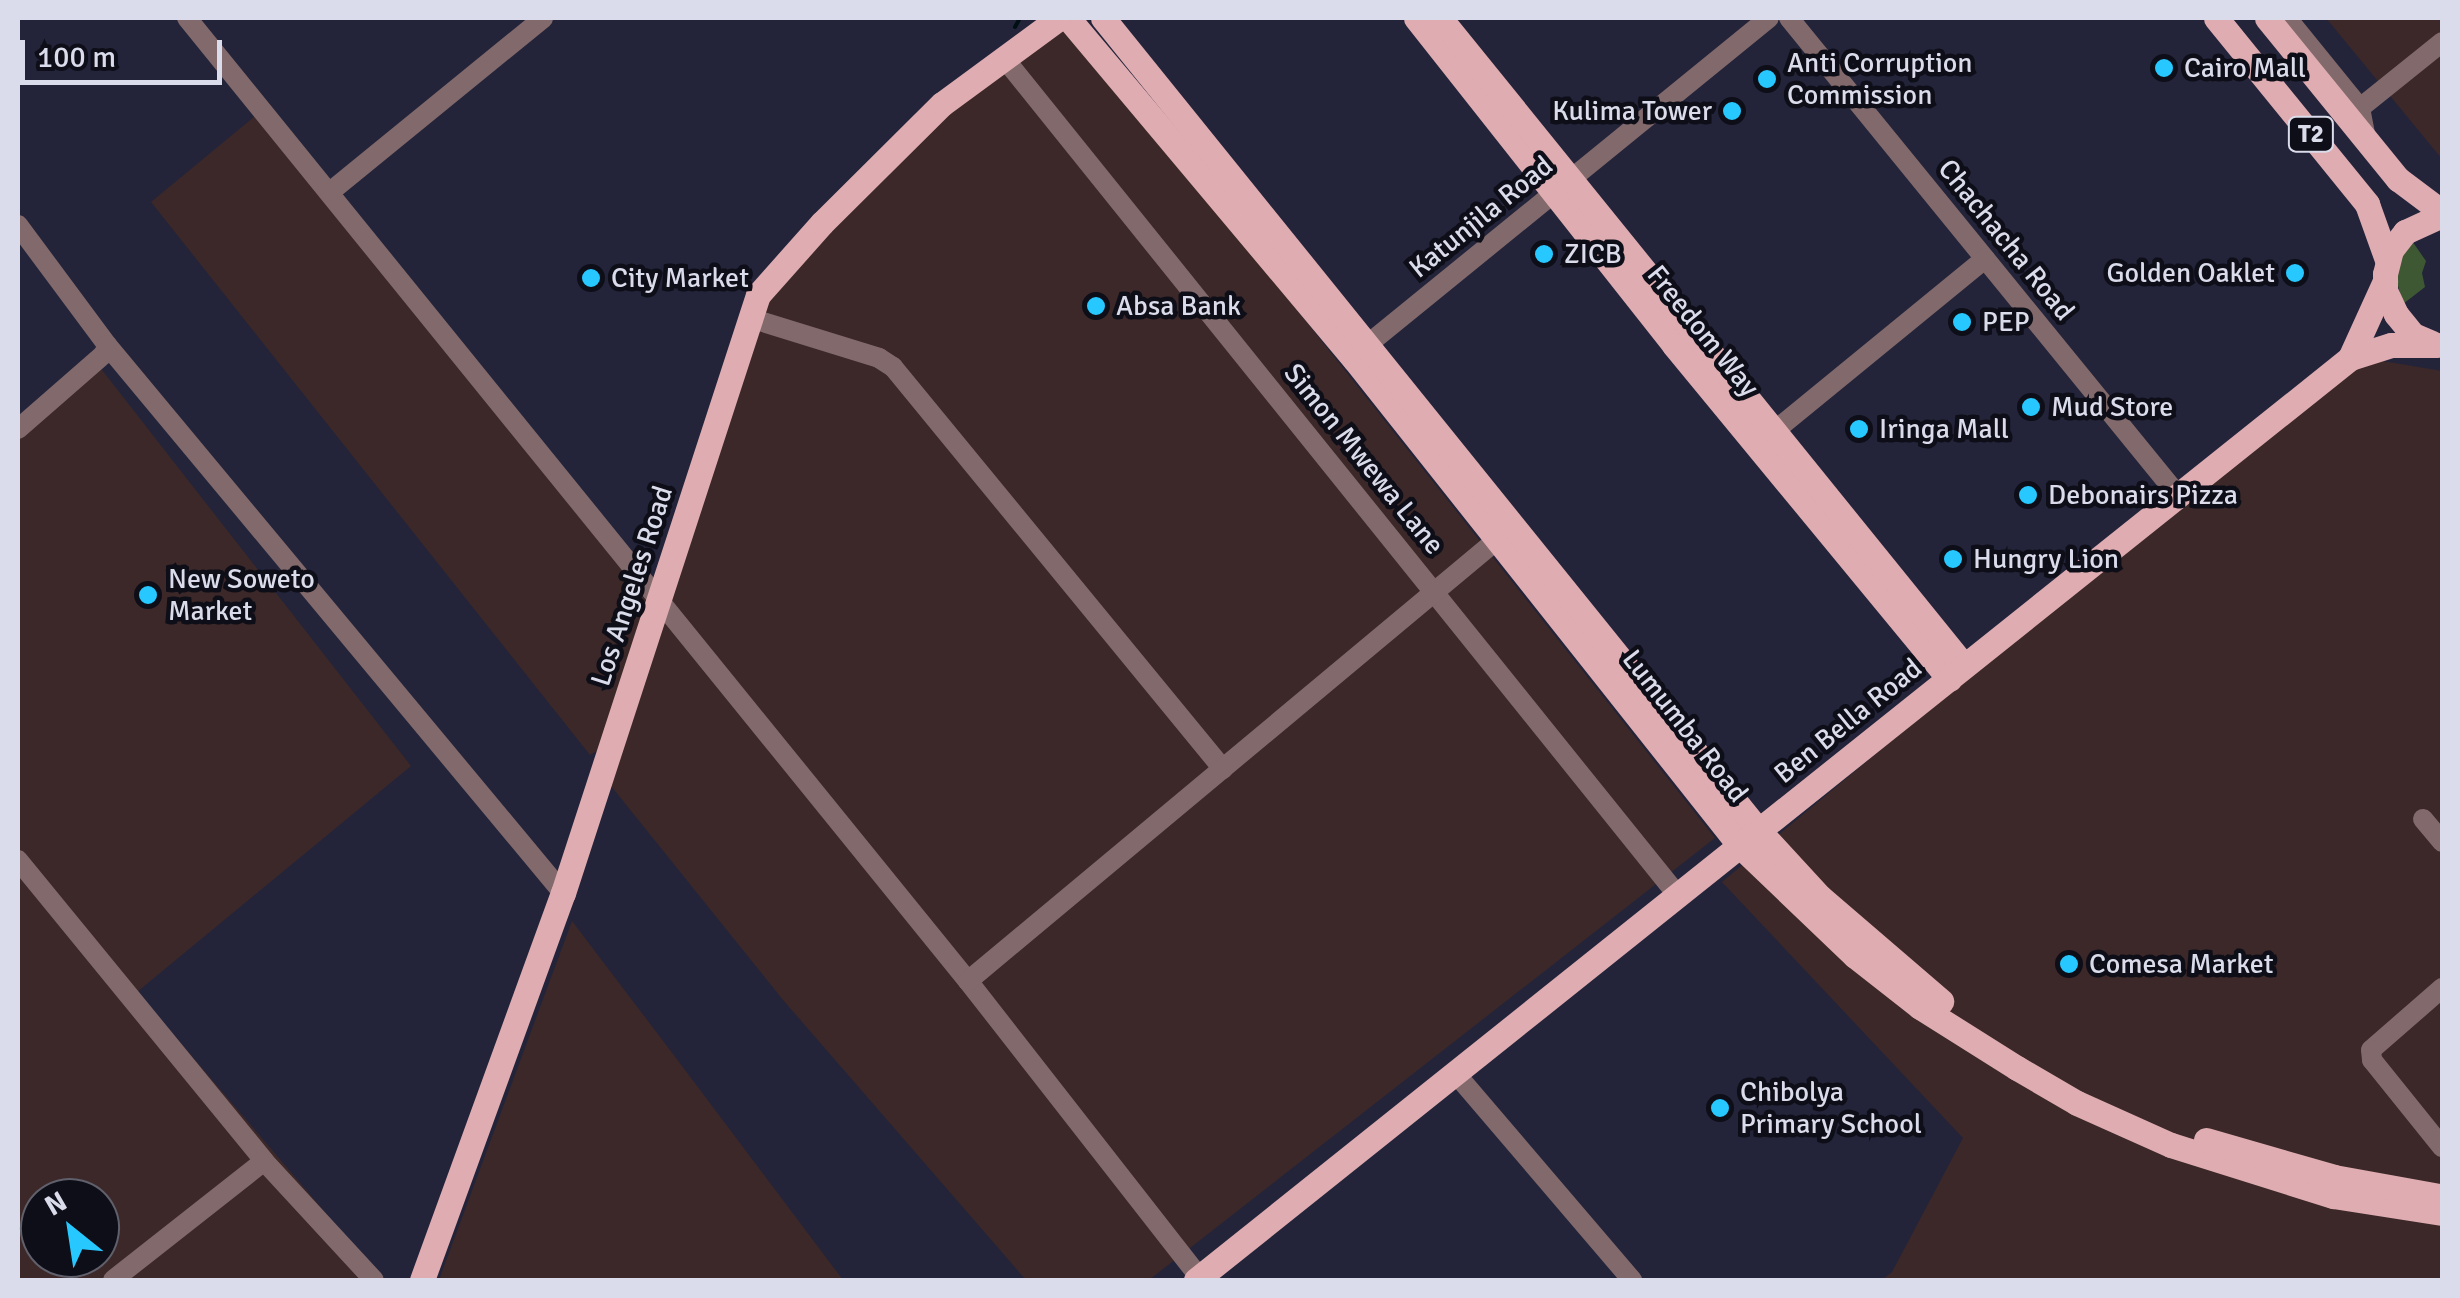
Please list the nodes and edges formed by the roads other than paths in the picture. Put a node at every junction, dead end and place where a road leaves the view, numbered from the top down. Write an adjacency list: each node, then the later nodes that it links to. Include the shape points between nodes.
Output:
1 (188, 18): 18 (street)
2 (542, 18): 18 (street)
3 (1059, 18): 14 (main road, Los Angeles Road)
4 (1068, 18): 31 (main road, Lumumba Road)
5 (1103, 18): 25 (main road, Lumumba Road)
6 (1416, 18): 17 (main road, Freedom Way)
7 (1440, 18): 17 (main road, Freedom Way)
8 (1770, 18): 17 (street, Katunjila Road)
9 (1789, 18): 21 (street, Chachacha Road)
10 (2267, 18): 12 (main road, T2)
11 (2221, 21): 22 (main road, T2, via 2367,204)
12 (2292, 32): 15 (street); 16 (main road, T2)
13 (2442, 42): 15 (street)
14 (1004, 58): 23 (main road, Los Angeles Road, via 942,104 834,211 762,289); 32 (street, Simon Mwewa Lane)
15 (2360, 108): 16 (street)
16 (2366, 140): 19 (main road, T2, via 2398,179)
17 (1562, 186): 25 (street, Katunjila Road); 29 (main road, Freedom Way)
18 (330, 192): 33 (street)
19 (2442, 213): 22 (main road, Ben Bella Road, via 2405,232)
20 (18, 225): 24 (street)
21 (1984, 258): 29 (street); 30 (street, Chachacha Road)
22 (2386, 271): 26 (main road, via 2401,322); 27 (main road, Ben Bella Road)
23 (750, 318): 33 (main road, Los Angeles Road); 35 (street, via 892,367)
24 (107, 345): 28 (street); 40 (street)
25 (1367, 345): 37 (main road, Lumumba Road)
26 (2440, 346): 27 (main road, Ben Bella Road, via 2392,344)
27 (2350, 358): 30 (main road, Ben Bella Road)
28 (18, 429)
29 (1765, 439): 34 (main road, Freedom Way)
30 (2180, 498): 34 (main road, Ben Bella Road)
31 (1498, 539): 32 (street); 37 (main road, Lumumba Road)
32 (1435, 591): 35 (street); 41 (street, Simon Mwewa Lane)
33 (660, 604): 40 (main road, Los Angeles Road); 42 (street)
34 (1957, 672): 37 (main road, Ben Bella Road)
35 (1223, 769): 42 (street)
36 (2422, 819): 38 (street)
37 (1750, 839): 41 (main road, Ben Bella Road); 47 (main road, Lumumba Road, via 1855,956 1920,1007 2077,1103 2171,1146 2333,1196)
38 (2442, 842)
39 (18, 860): 46 (street)
40 (563, 893): 51 (main road, Los Angeles Road)
41 (1680, 897): 44 (main road, Ben Bella Road)
42 (968, 981): 48 (street)
43 (2442, 988): 45 (street, via 2371,1050 2372,1060)
44 (1456, 1074): 48 (main road, Ben Bella Road); 52 (street)
45 (2442, 1147)
46 (264, 1162): 49 (street); 50 (street)
47 (2441, 1200)
48 (1198, 1279)
49 (112, 1280)
50 (374, 1280)
51 (422, 1280)
52 (1632, 1280)

